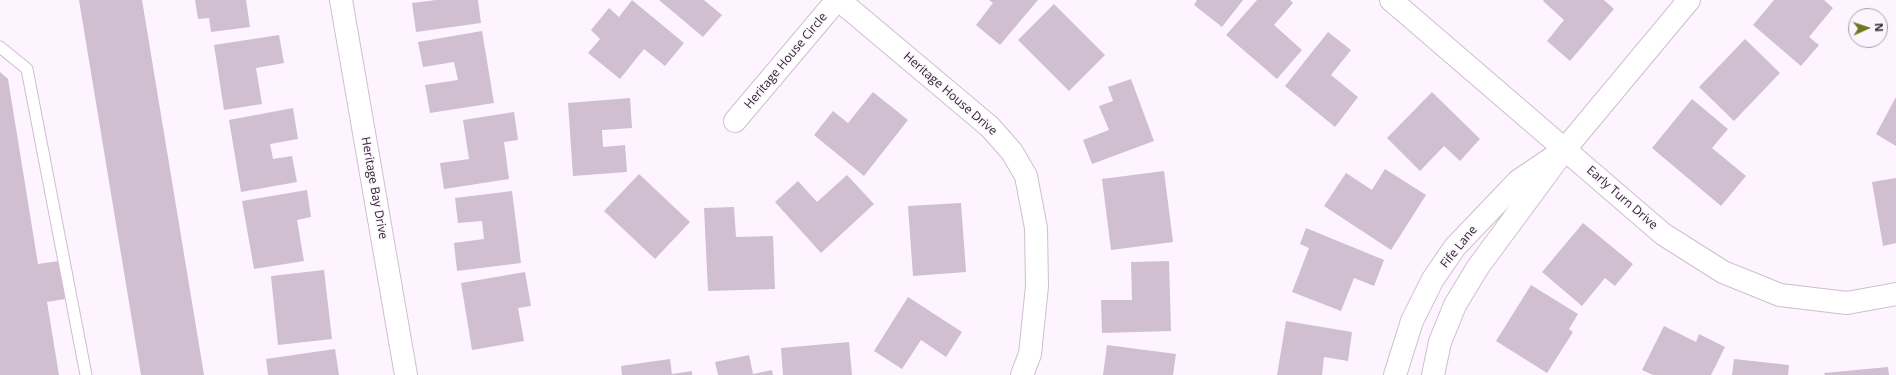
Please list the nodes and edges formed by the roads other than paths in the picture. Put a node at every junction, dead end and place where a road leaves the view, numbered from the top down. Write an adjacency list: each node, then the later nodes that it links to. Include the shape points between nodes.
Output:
1 (341, 0): 10 (street, Heritage Bay Drive)
2 (838, 0): 6 (street, Heritage House Circle); 11 (street, Heritage House Drive, via 990,127 1012,152 1026,176 1036,228 1037,286 1030,354)
3 (1391, 0): 7 (street, Early Turn Drive)
4 (1689, 0): 7 (street, Fife Lane)
5 (0, 47): 9 (lane, via 27,69)
6 (735, 121)
7 (1565, 149): 8 (street, Early Turn Drive, via 1663,234 1723,272 1780,295 1847,303); 12 (street, Fife Lane, via 1518,180 1455,247 1433,279 1412,321); 13 (street, Fife Lane, via 1478,267 1455,305 1440,342)
8 (1896, 294)
9 (86, 375)
10 (406, 375)
11 (1022, 375)
12 (1395, 375)
13 (1434, 375)

